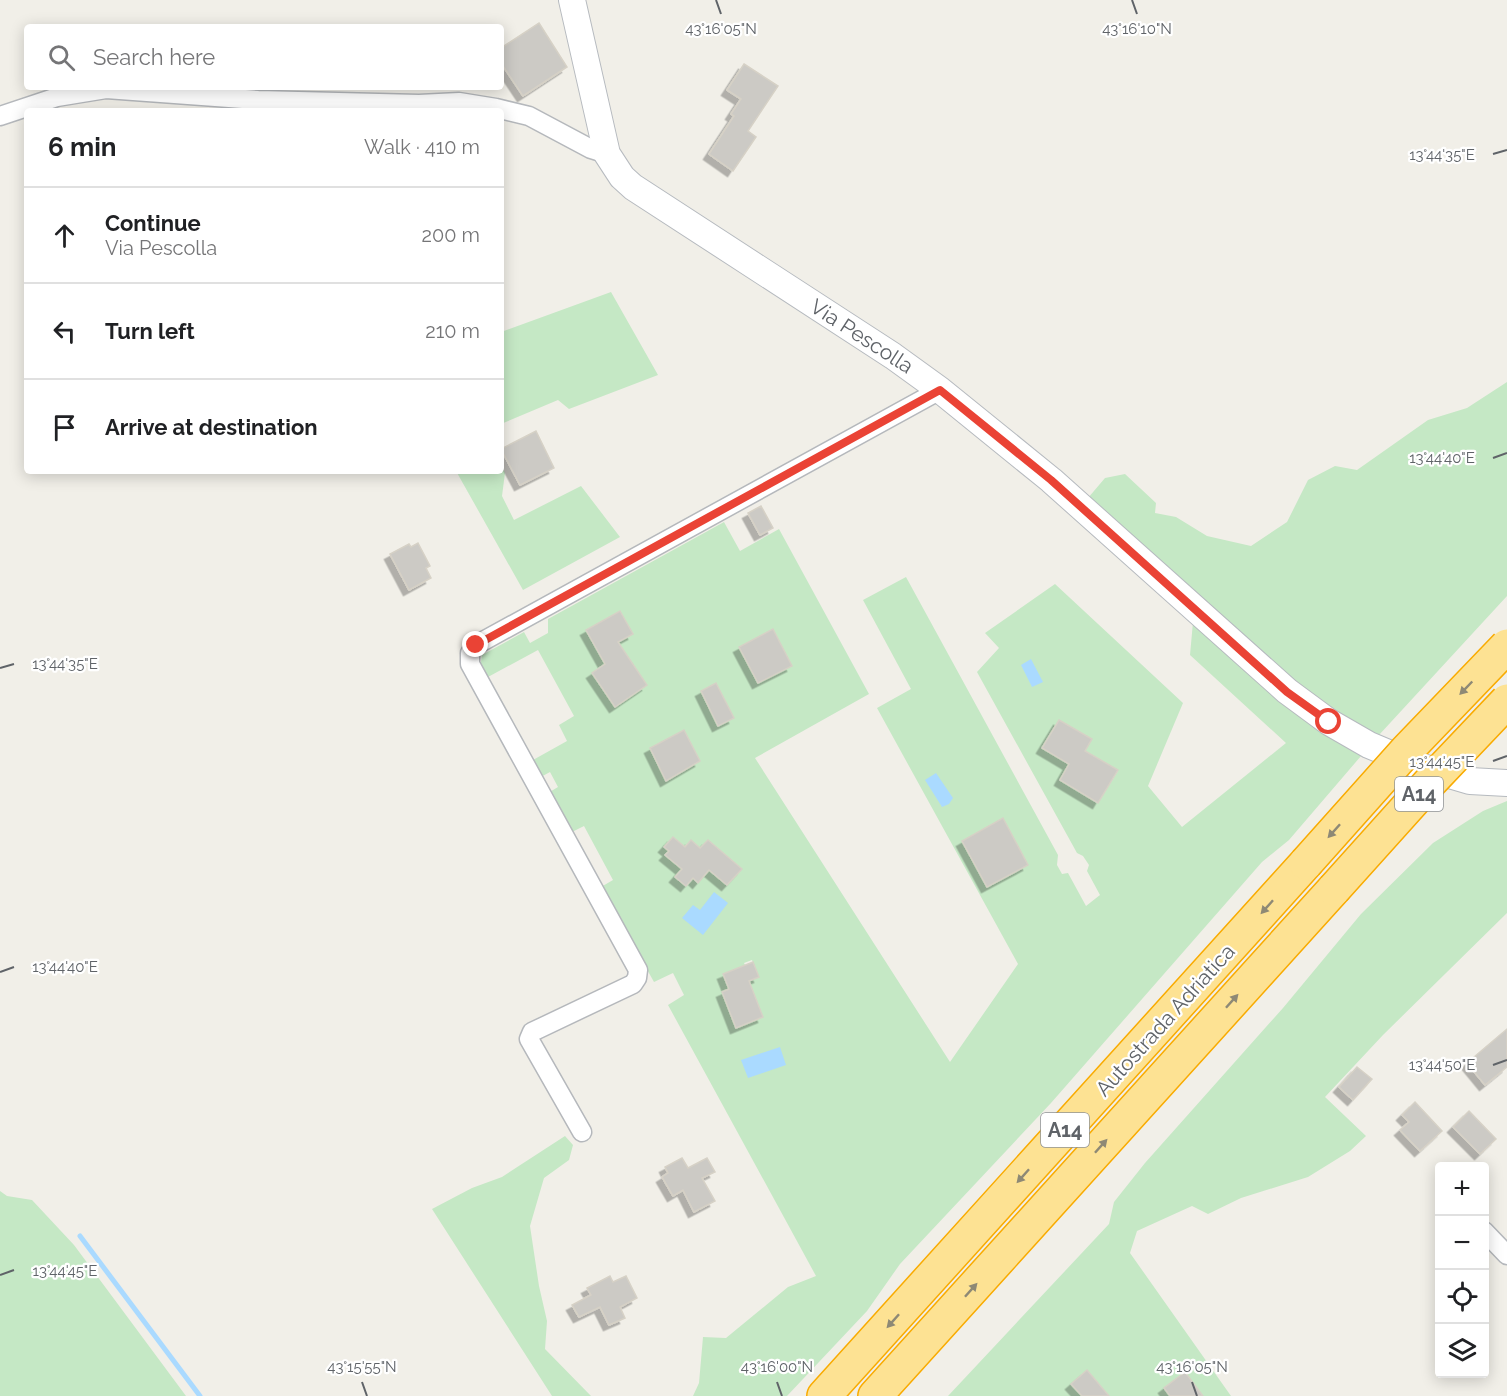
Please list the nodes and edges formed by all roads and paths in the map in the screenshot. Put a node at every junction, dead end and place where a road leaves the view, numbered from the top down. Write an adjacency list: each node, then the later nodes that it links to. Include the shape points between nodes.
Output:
1 (572, 0): 9 (street, Via Pescolla)
2 (100, 90): 4 (street, via 57,97)
3 (120, 90): 6 (street, via 258,100 459,102)
4 (24, 108)
5 (24, 108): 8 (street)
6 (496, 108)
7 (504, 110): 9 (street, via 529,116)
8 (0, 116)
9 (607, 154): 10 (street, Via Pescolla, via 633,187)
10 (940, 390): 13 (street, Via Pescolla, via 1051,480 1287,692 1329,722 1369,745 1419,766 1470,781); 14 (street, via 476,645 470,652 470,664 638,969 633,984 532,1032 529,1039)
11 (1507, 646): 17 (highway, Autostrada Adriatica / A14, one-way to 17, bridge, via 1406,751)
12 (1507, 701): 18 (highway, Autostrada Adriatica / A14, one-way to 12, bridge)
13 (1507, 783)
14 (582, 1132)
15 (1489, 1235): 16 (street)
16 (1507, 1255)
17 (824, 1396)
18 (875, 1396)

